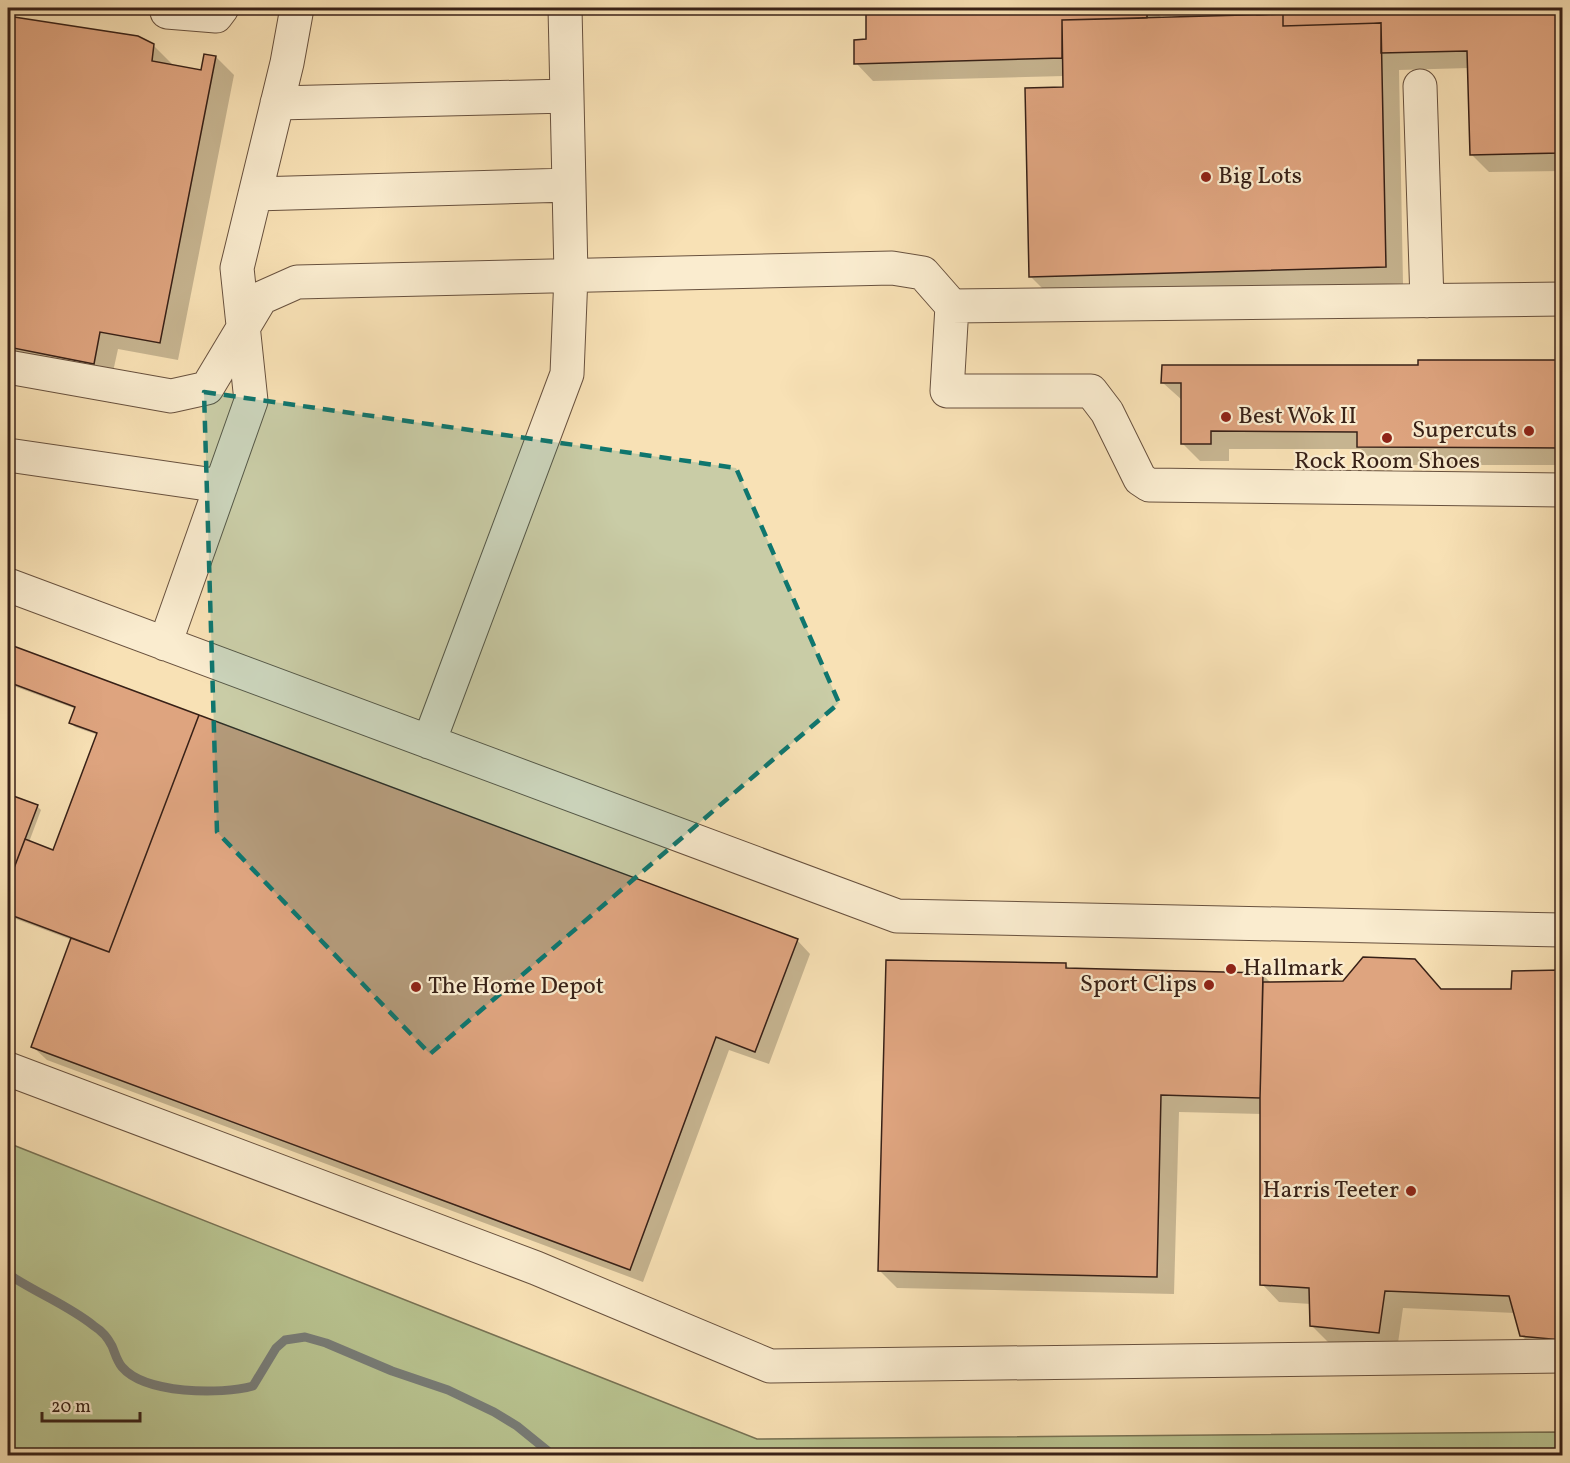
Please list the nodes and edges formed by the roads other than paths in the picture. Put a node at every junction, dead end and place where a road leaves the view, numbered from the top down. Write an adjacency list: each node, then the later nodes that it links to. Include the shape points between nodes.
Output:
1 (166, 8): 2 (lane, via 167,12 216,16)
2 (222, 8)
3 (297, 8): 7 (lane)
4 (566, 8): 6 (lane)
5 (1420, 86): 12 (lane)
6 (567, 96): 7 (lane); 8 (lane)
7 (277, 103): 9 (lane)
8 (569, 185): 9 (lane); 10 (lane)
9 (255, 194): 14 (lane, via 237,268)
10 (570, 275): 13 (lane, via 892,268 923,273); 14 (lane, via 297,282 261,298); 21 (lane, via 567,374)
11 (1563, 299): 12 (lane)
12 (1427, 301): 13 (lane)
13 (952, 306): 18 (lane, via 946,391 1091,391 1107,412 1140,480 1149,485)
14 (243, 328): 15 (lane, via 207,388 171,396); 17 (lane, via 251,401)
15 (8, 367)
16 (8, 455): 17 (lane)
17 (220, 486): 20 (lane)
18 (1563, 490)
19 (8, 585): 20 (lane)
20 (165, 644): 21 (lane)
21 (429, 742): 22 (lane, via 897,916)
22 (1563, 930)
23 (8, 1069): 24 (lane, via 536,1268 770,1366)
24 (1563, 1356)

